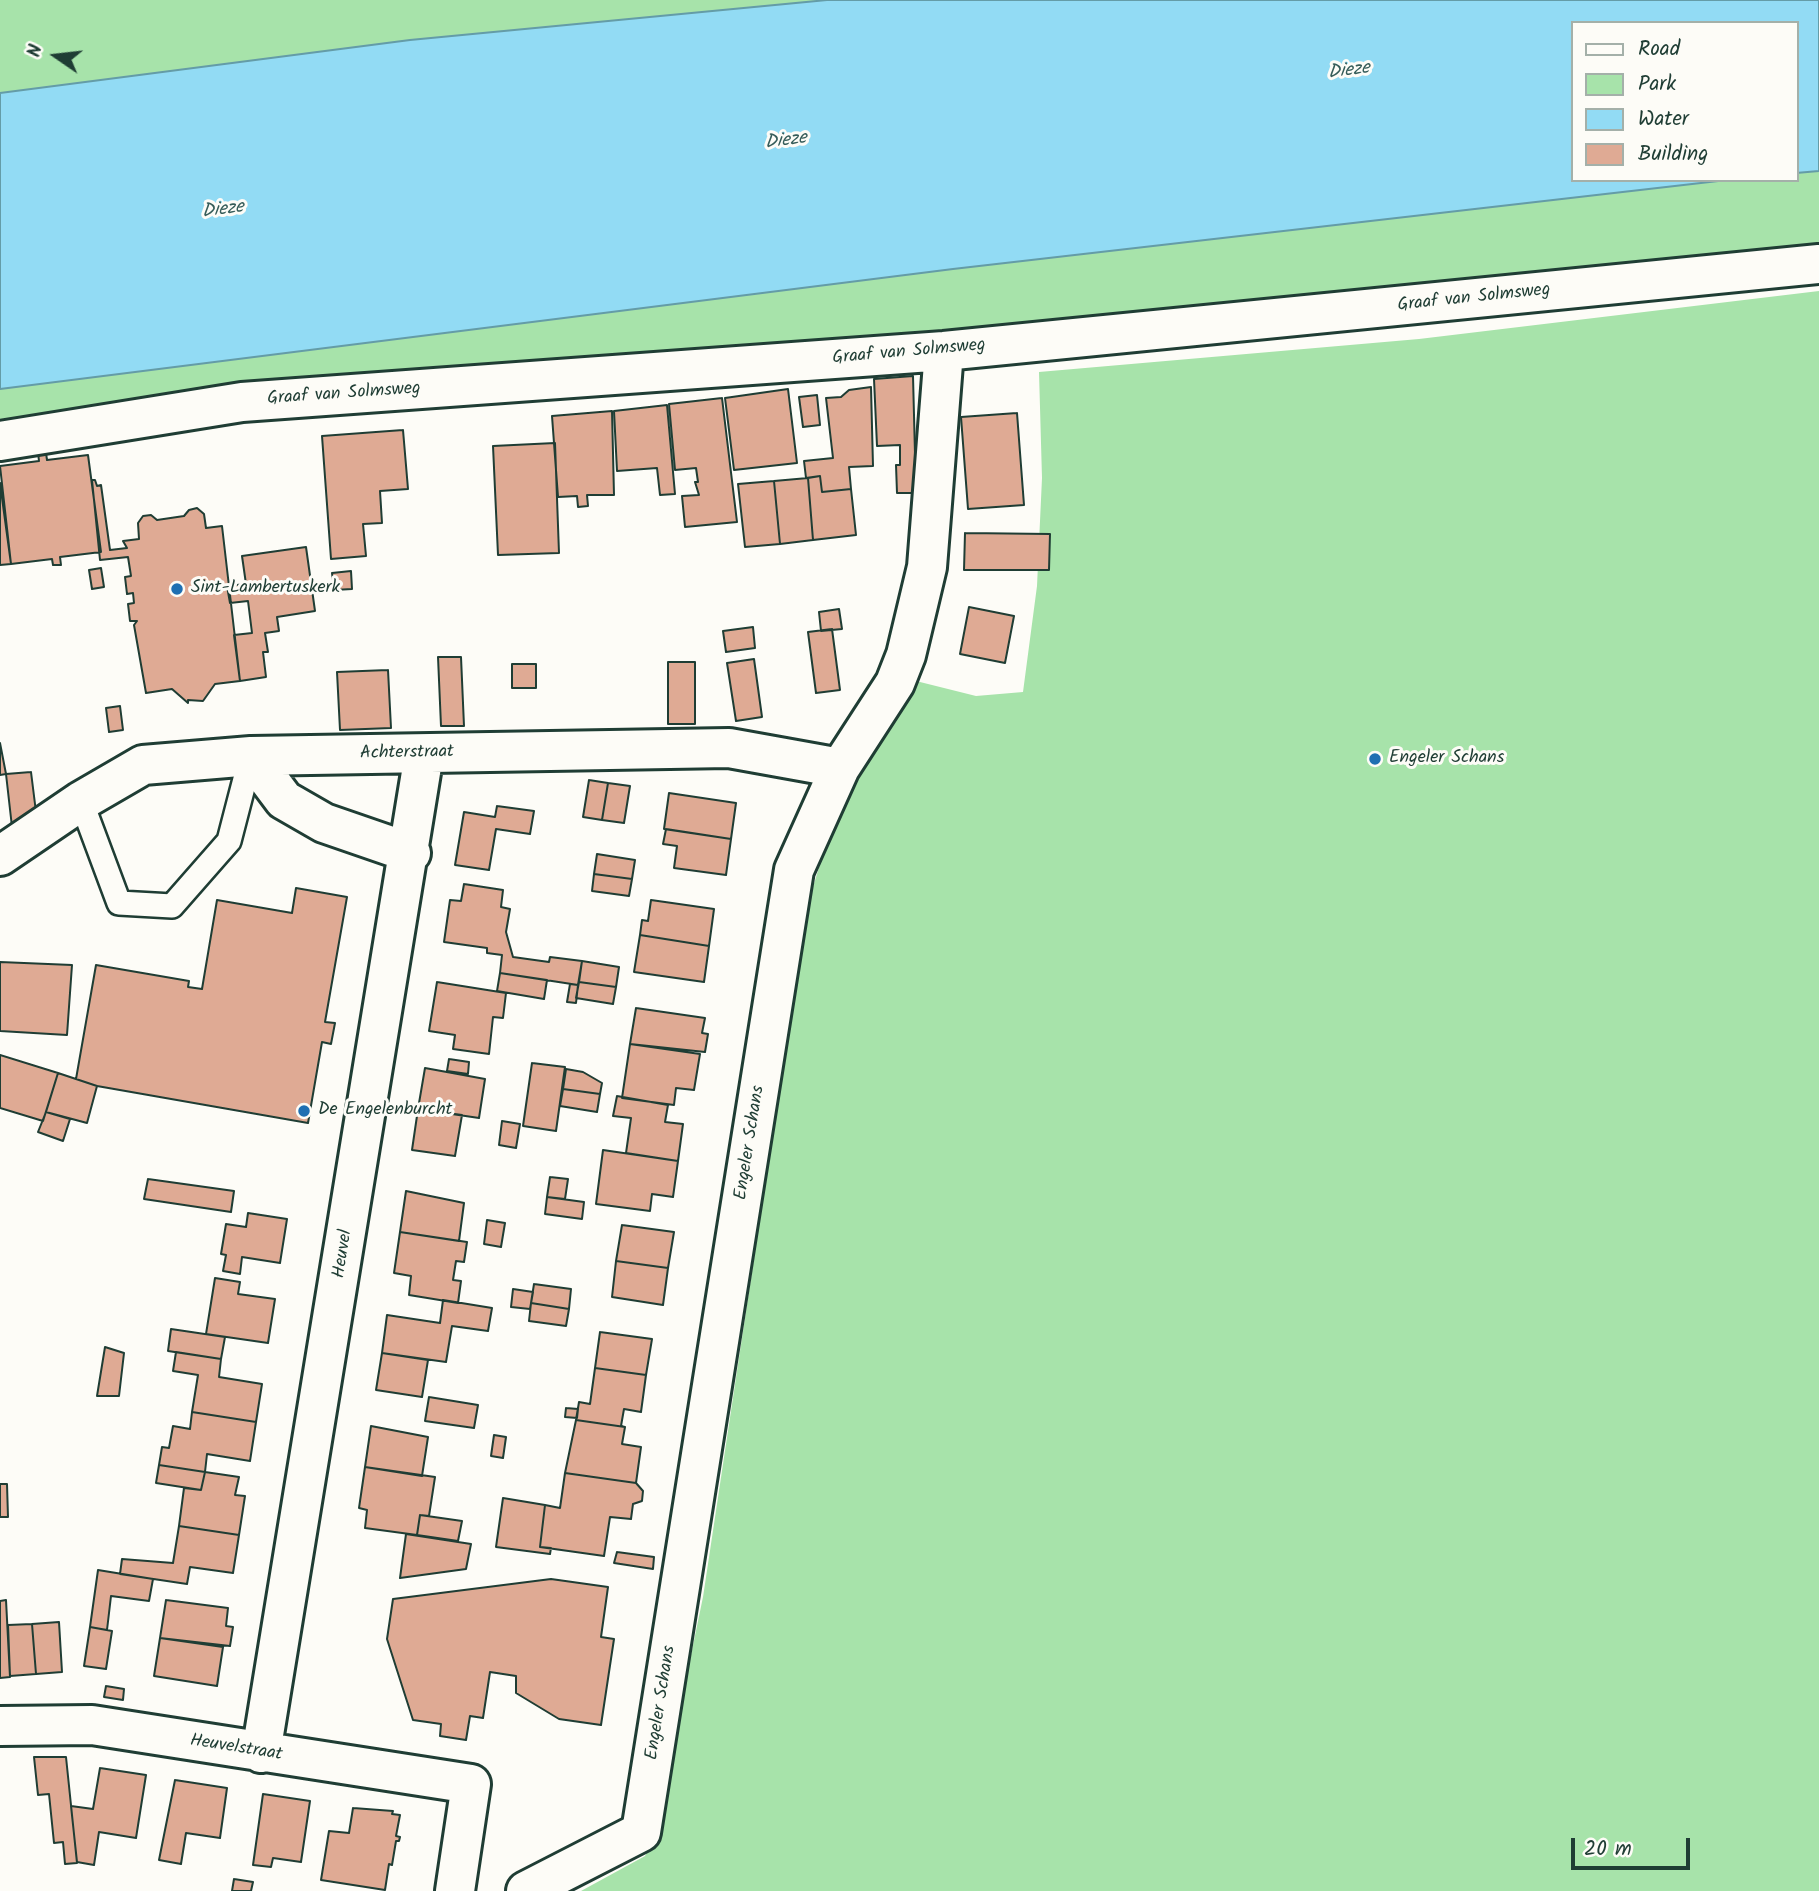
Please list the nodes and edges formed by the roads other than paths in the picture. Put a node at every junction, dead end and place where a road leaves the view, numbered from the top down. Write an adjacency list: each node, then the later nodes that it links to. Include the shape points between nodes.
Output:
1 (1819, 264): 2 (street, Graaf van Solmsweg)
2 (944, 351): 3 (street, Graaf van Solmsweg, via 242,402); 6 (street, Engeler Schans, via 927,567 918,613 895,683)
3 (0, 440)
4 (424, 754): 5 (street, Achterstraat); 6 (street, Achterstraat, via 729,748); 8 (street, Heuvel)
5 (251, 755): 7 (street, Achterstraat, via 143,765); 7 (lane, via 229,841 172,906 119,903); 8 (street, via 284,800 324,823)
6 (840, 768): 13 (street, Engeler Schans, via 794,870 642,1832)
7 (81, 801): 9 (street, Achterstraat)
8 (411, 853): 11 (street, Heuvel)
9 (0, 856)
10 (0, 1726): 11 (street, Heuvelstraat, via 92,1725)
11 (261, 1753): 12 (street, Heuvelstraat, via 471,1784)
12 (455, 1891)
13 (526, 1891)

